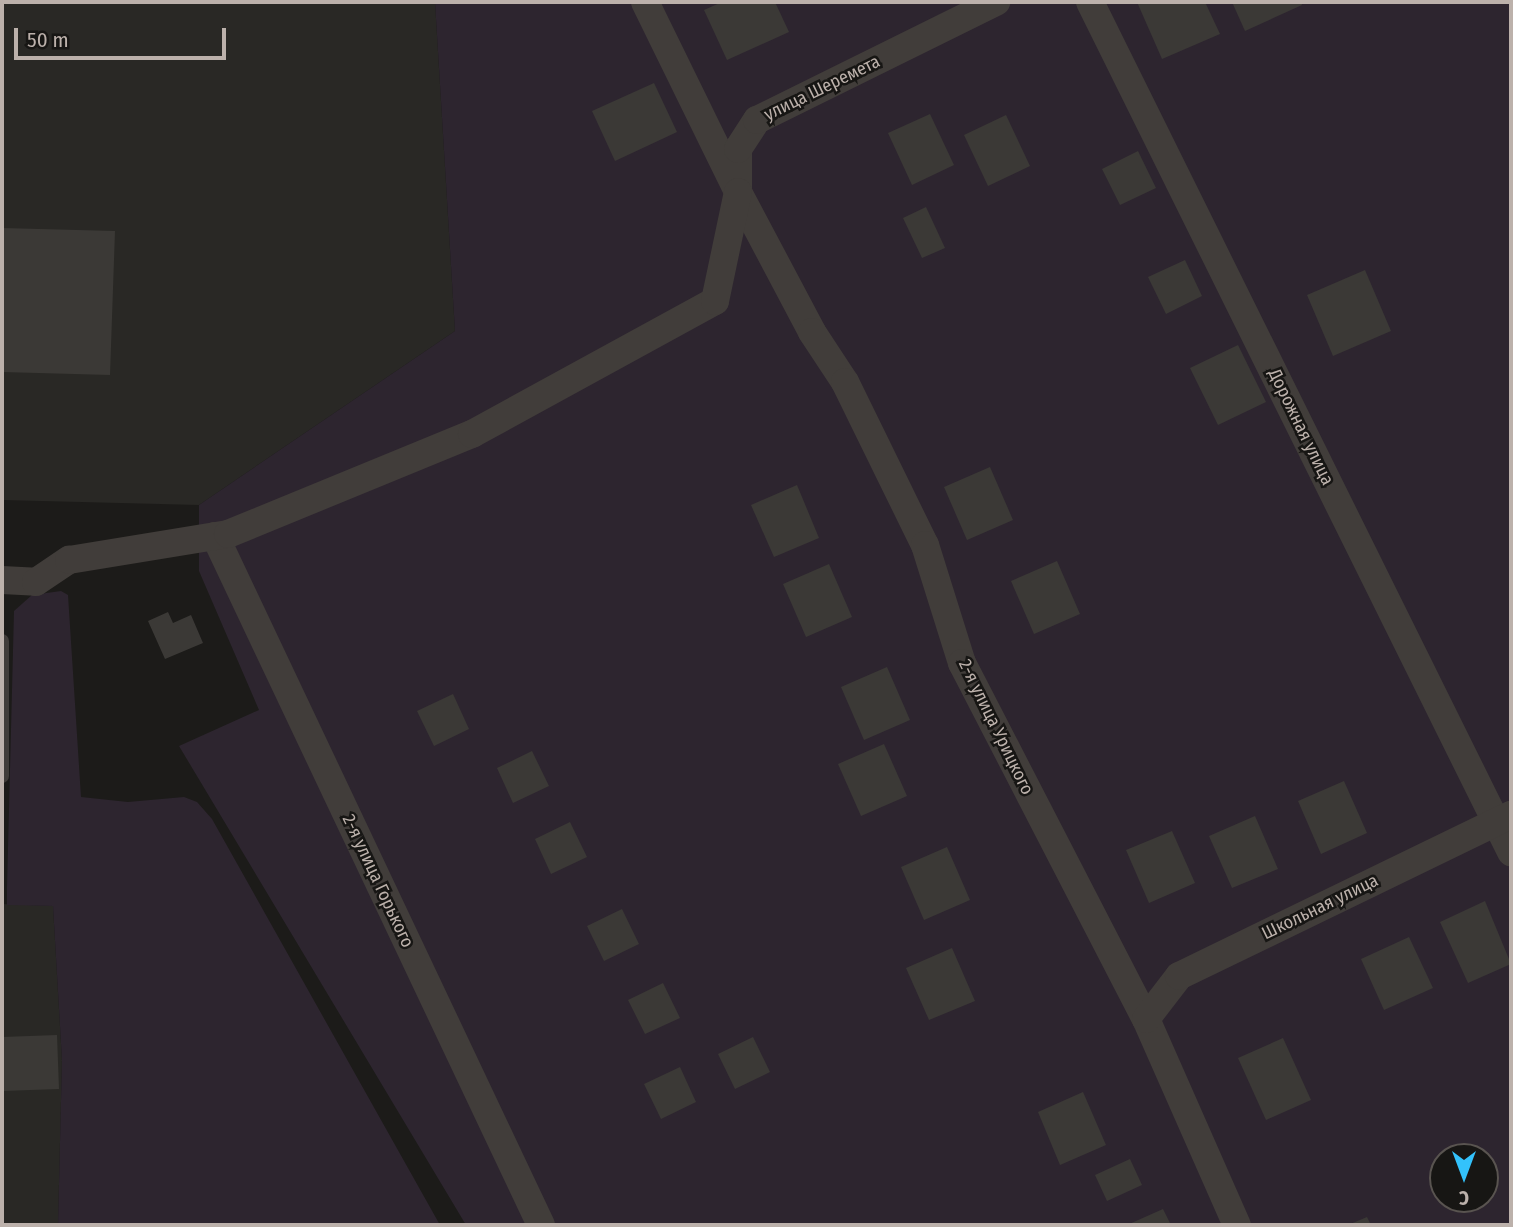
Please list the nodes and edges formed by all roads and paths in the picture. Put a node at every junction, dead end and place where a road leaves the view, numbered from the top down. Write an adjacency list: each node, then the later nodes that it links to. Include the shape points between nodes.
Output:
1 (645, 2): 4 (street)
2 (996, 2): 4 (street, улица Шеремета, via 757,120 738,149)
3 (1090, 2): 9 (street, Дорожная улица)
4 (738, 192): 5 (street, улица Шеремета, via 715,302 472,434); 11 (street, 2-я улица Урицкого, via 812,332 845,382 925,545 962,663)
5 (215, 536): 6 (street, улица Шеремета, via 69,560 36,582); 12 (street, 2-я улица Горького)
6 (2, 580)
7 (2, 641): 8 (lane)
8 (2, 776)
9 (1504, 819): 10 (street, Дорожная улица); 11 (street, Школьная улица, via 1179,976)
10 (1511, 852)
11 (1146, 1020): 13 (street, 2-я улица Урицкого)
12 (541, 1225)
13 (1237, 1225)

